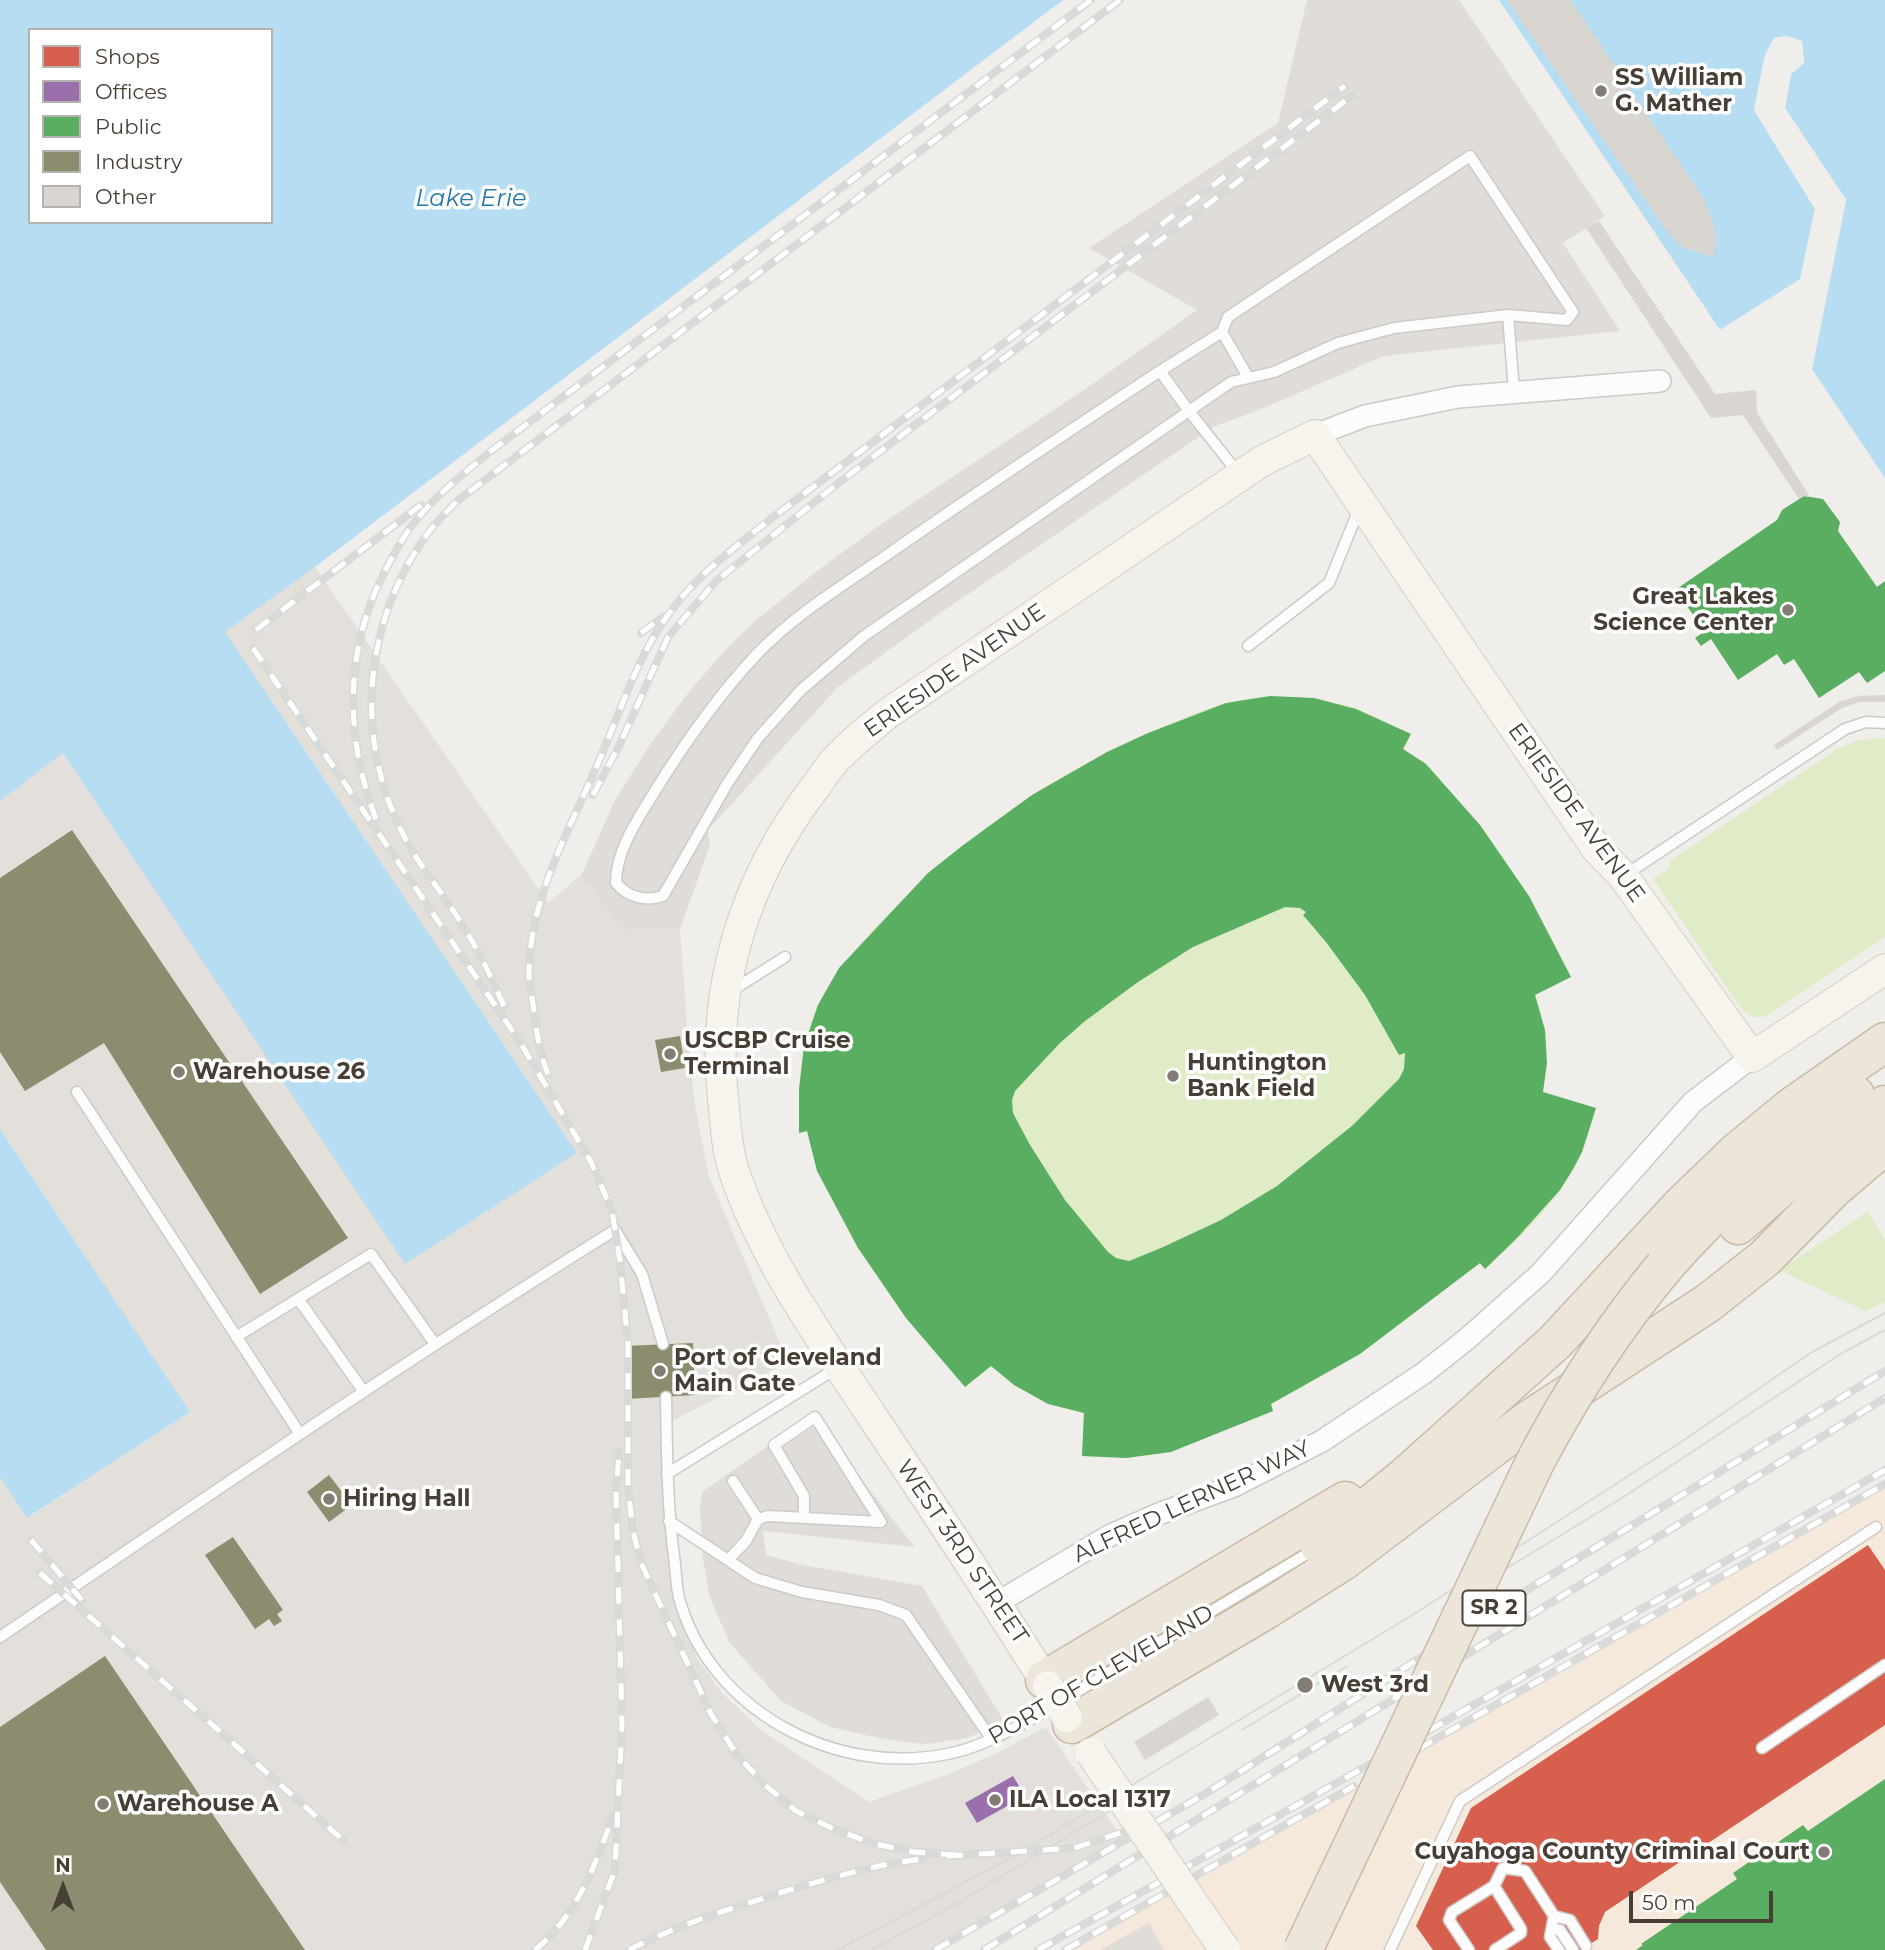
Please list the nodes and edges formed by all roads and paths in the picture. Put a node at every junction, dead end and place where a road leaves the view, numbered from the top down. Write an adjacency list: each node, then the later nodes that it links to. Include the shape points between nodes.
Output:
1 (1508, 315): 2 (lane, via 1567,320 1573,312 1470,156 1228,317); 4 (lane, via 1394,328 1338,343 1274,372); 6 (lane)
2 (1222, 332): 3 (lane); 4 (lane)
3 (1160, 370): 7 (lane); 7 (lane, via 821,601 757,654 676,757 633,828 617,870 617,883 625,893 652,900 663,896 758,738 801,690 853,645)
4 (1248, 377): 7 (lane, via 1231,382)
5 (1660, 381): 6 (street, ERIESIDE AVENUE)
6 (1514, 391): 8 (street, ERIESIDE AVENUE, via 1404,407)
7 (1189, 411): 9 (lane)
8 (1315, 435): 9 (street, ERIESIDE AVENUE); 10 (street, ERIESIDE AVENUE)
9 (1240, 476): 16 (street, ERIESIDE AVENUE, via 887,714 839,756 792,817 758,879)
10 (1362, 503): 11 (lane, via 1329,583); 13 (street, ERIESIDE AVENUE, via 1596,848)
11 (1248, 646)
12 (1885, 723): 13 (lane, via 1866,722 1845,729)
13 (1623, 876): 18 (street, ERIESIDE AVENUE)
14 (785, 957): 16 (lane)
15 (1885, 969): 18 (street)
16 (724, 996): 22 (street, ERIESIDE AVENUE, via 720,1069)
17 (1885, 1042): 32 (highway, via 1793,1106 1738,1152 1682,1205 1574,1323)
18 (1752, 1057): 43 (street, ALFRED LERNER WAY, via 1693,1102 1533,1281 1424,1373 1322,1441 1234,1486 1109,1536)
19 (1885, 1073): 24 (highway, SR 2, via 1814,1124 1715,1211)
20 (78, 1092): 26 (lane)
21 (1885, 1105): 24 (highway, SR 2)
22 (727, 1140): 29 (street, WEST 3RD STREET, via 733,1168 763,1242)
23 (1885, 1145): 33 (highway, via 1737,1283)
24 (1674, 1275): 55 (highway, SR 2, bridge, via 1602,1347 1569,1399); 56 (highway, SR 2, via 1569,1453)
25 (299, 1300): 26 (lane); 28 (lane, via 371,1254); 30 (lane)
26 (236, 1337): 34 (lane)
27 (663, 1344): 28 (lane, via 642,1274 615,1230)
28 (435, 1345): 30 (lane)
29 (839, 1366): 35 (lane); 43 (street, WEST 3RD STREET)
30 (364, 1392): 34 (lane)
31 (666, 1397): 35 (lane, PORT OF CLEVELAND)
32 (1480, 1409): 41 (highway); 46 (highway, via 1338,1505)
33 (1530, 1420): 41 (highway); 47 (highway, via 1343,1561)
34 (300, 1434): 44 (lane)
35 (667, 1474): 39 (lane, PORT OF CLEVELAND)
36 (733, 1481): 38 (lane)
37 (804, 1518): 37 (lane, via 881,1522 815,1417 774,1445 804,1496); 38 (lane)
38 (758, 1519): 42 (lane)
39 (669, 1521): 42 (lane); 48 (lane, PORT OF CLEVELAND, via 679,1598 704,1654 740,1698 760,1713 805,1738 865,1756 935,1757)
40 (1876, 1527): 57 (lane, via 1460,1801)
41 (1320, 1546): 48 (lane, PORT OF CLEVELAND)
42 (728, 1560): 48 (lane, via 755,1578 906,1615)
43 (997, 1603): 46 (street, WEST 3RD STREET)
44 (0, 1637)
45 (1885, 1665): 49 (lane)
46 (1046, 1683): 47 (street, WEST 3RD STREET, bridge)
47 (1077, 1731): 54 (street, WEST 3RD STREET, bridge)
48 (992, 1740)
49 (1762, 1748)
50 (1494, 1886): 51 (lane, via 1503,1868 1525,1871); 58 (lane, via 1452,1912 1449,1920); 59 (lane, via 1521,1929)
51 (1554, 1916): 52 (lane); 53 (lane, via 1570,1920)
52 (1553, 1929): 60 (lane, via 1550,1937); 61 (lane, via 1560,1930)
53 (1587, 1946)
54 (1225, 1950)
55 (1303, 1950)
56 (1332, 1950)
57 (1390, 1950)
58 (1469, 1950)
59 (1495, 1950)
60 (1559, 1950)
61 (1573, 1950)

